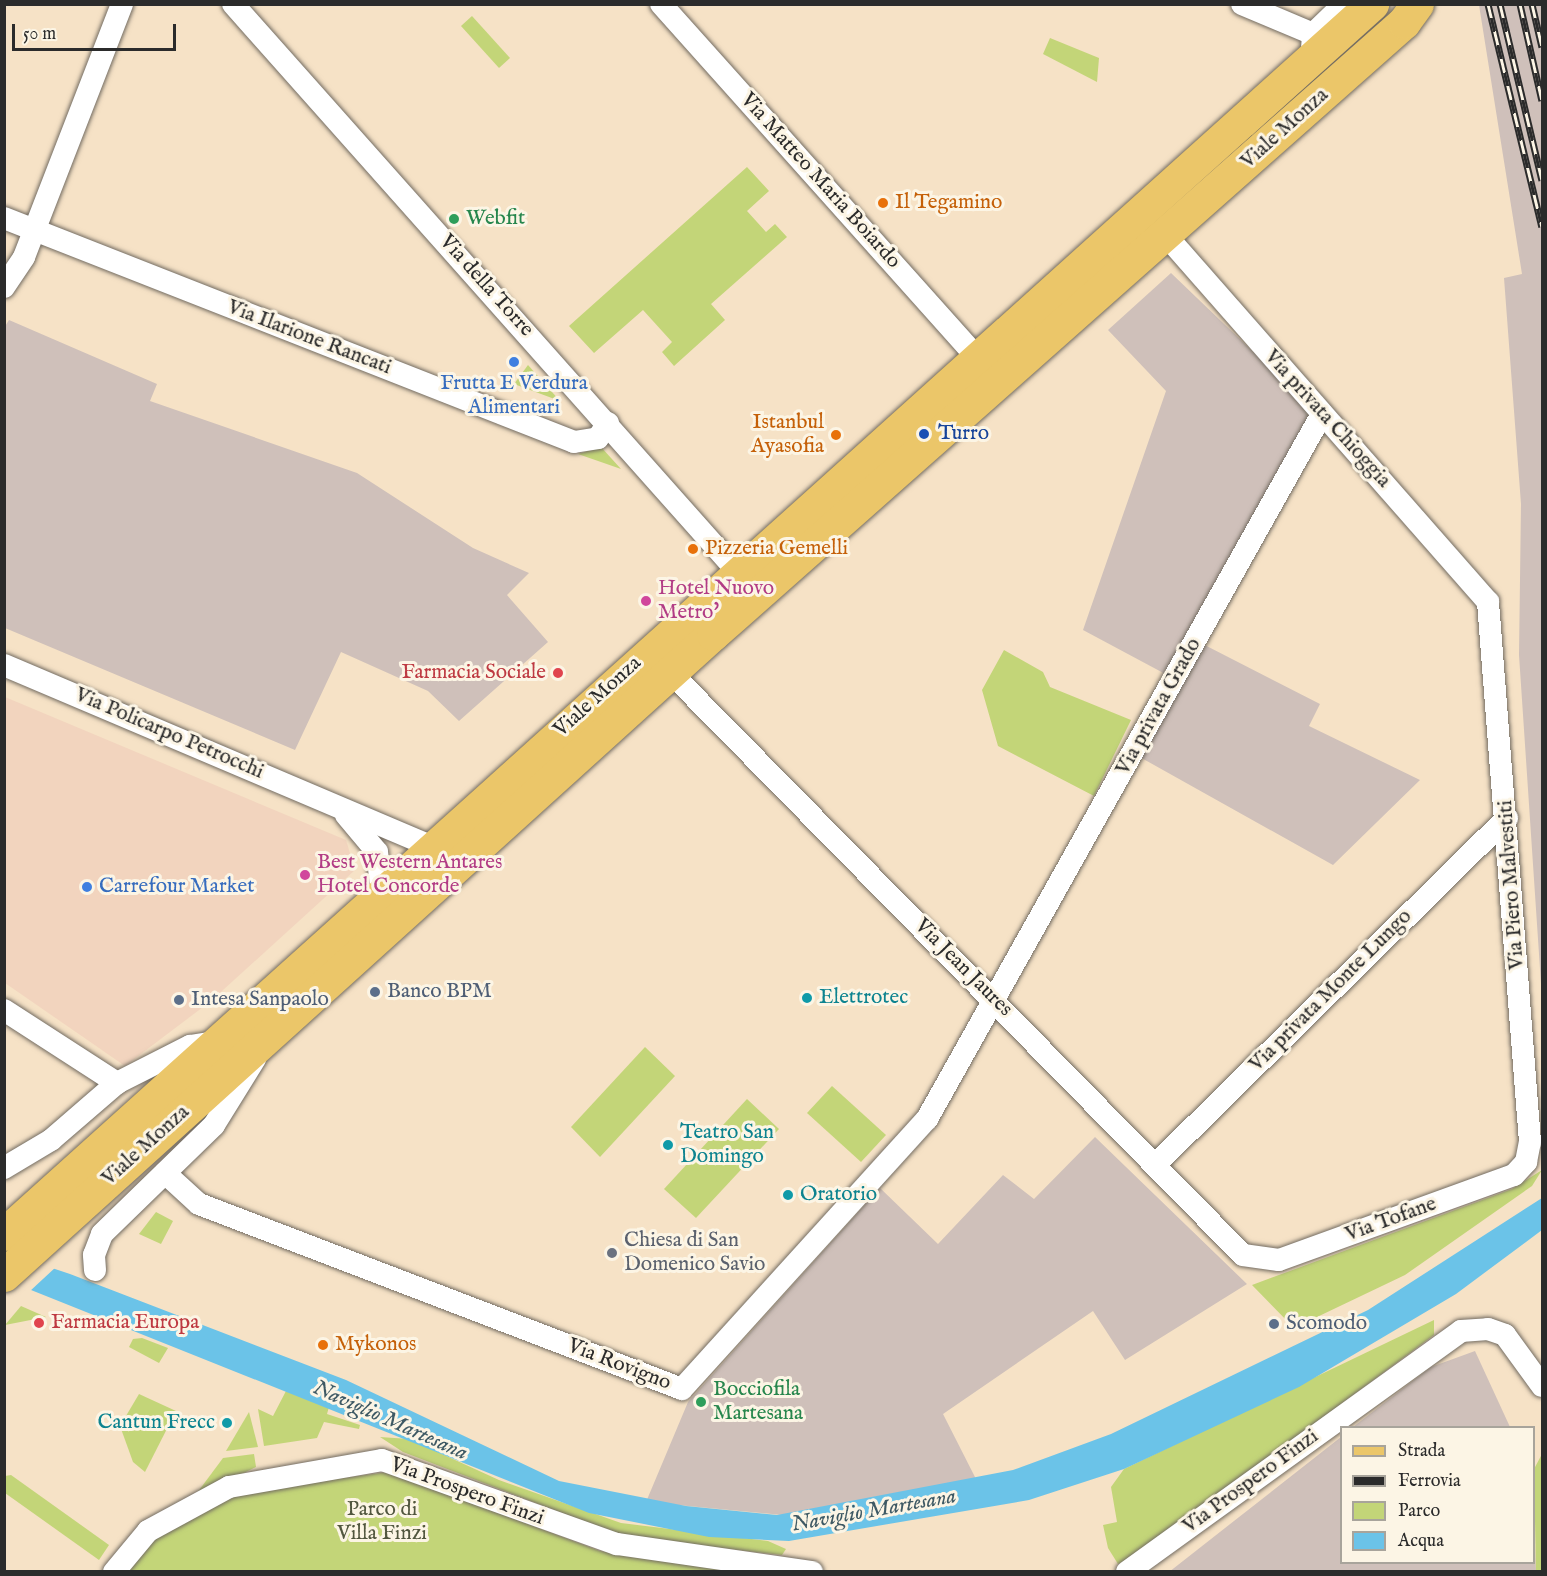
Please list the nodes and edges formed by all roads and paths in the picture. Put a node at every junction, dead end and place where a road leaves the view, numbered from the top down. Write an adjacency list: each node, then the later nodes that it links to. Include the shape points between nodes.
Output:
1 (122, 4): 12 (street)
2 (233, 4): 18 (street, Via della Torre)
3 (661, 4): 15 (street, Via Matteo Maria Boiardo)
4 (1242, 4): 9 (street)
5 (1344, 4): 9 (street, Viale Monza)
6 (1372, 4): 9 (main road, Viale Monza)
7 (1435, 4): 8 (street, Viale Monza)
8 (1411, 13): 13 (main road, Viale Monza)
9 (1312, 46): 10 (main road, Viale Monza)
10 (1142, 208): 13 (main road); 15 (main road, Viale Monza)
11 (4, 218): 12 (street, Via Ilarione Rancati)
12 (34, 230): 14 (street); 18 (street, Via Ilarione Rancati, via 574,442 598,438)
13 (1166, 236): 16 (main road, Viale Monza); 17 (street, Via privata Chioggia)
14 (4, 287)
15 (978, 357): 16 (main road); 19 (main road, Viale Monza)
16 (1000, 383): 22 (main road, Viale Monza)
17 (1322, 414): 20 (street, Via privata Chioggia); 27 (street, Via privata Grado)
18 (608, 423): 19 (street, Via della Torre)
19 (737, 571): 25 (main road, Viale Monza)
20 (1488, 602): 24 (street, Via Piero Malvestiti)
21 (4, 665): 23 (street, Via Policarpo Petrocchi)
22 (670, 672): 27 (street, Via Jean Jaures); 29 (main road, Viale Monza)
23 (334, 804): 25 (street, Via Policarpo Petrocchi); 26 (street, Via Policarpo Petrocchi, via 373,846)
24 (1507, 818): 32 (street, Via privata Monte Lungo); 34 (street, Via Piero Malvestiti, via 1530,1142)
25 (433, 847): 26 (main road, Viale Monza)
26 (382, 893): 30 (main road, Viale Monza)
27 (995, 1000): 32 (street, Via Jean Jaures); 35 (street, Via Rovigno, via 927,1119 682,1389 199,1204)
28 (4, 1011): 31 (street)
29 (288, 1017): 35 (street, Viale Monza, via 244,1072 214,1125); 39 (main road, Viale Monza)
30 (222, 1041): 31 (street, via 190,1046); 36 (main road, Viale Monza)
31 (117, 1083): 33 (street, via 51,1140)
32 (1156, 1164): 37 (street, Via Jean Jaures, via 1243,1255)
33 (4, 1168)
34 (1522, 1168): 37 (street, Via Tofane, via 1502,1180 1279,1260)
35 (165, 1173): 38 (street, via 102,1234 94,1255)
36 (5, 1234)
37 (1256, 1260)
38 (95, 1270)
39 (4, 1275)
40 (1542, 1386): 43 (street, Via Prospero Finzi, via 1512,1340 1488,1329 1454,1335)
41 (114, 1572): 42 (street, Via Prospero Finzi, via 148,1531 201,1501 250,1480 382,1460 617,1544)
42 (812, 1572)
43 (1127, 1572)

